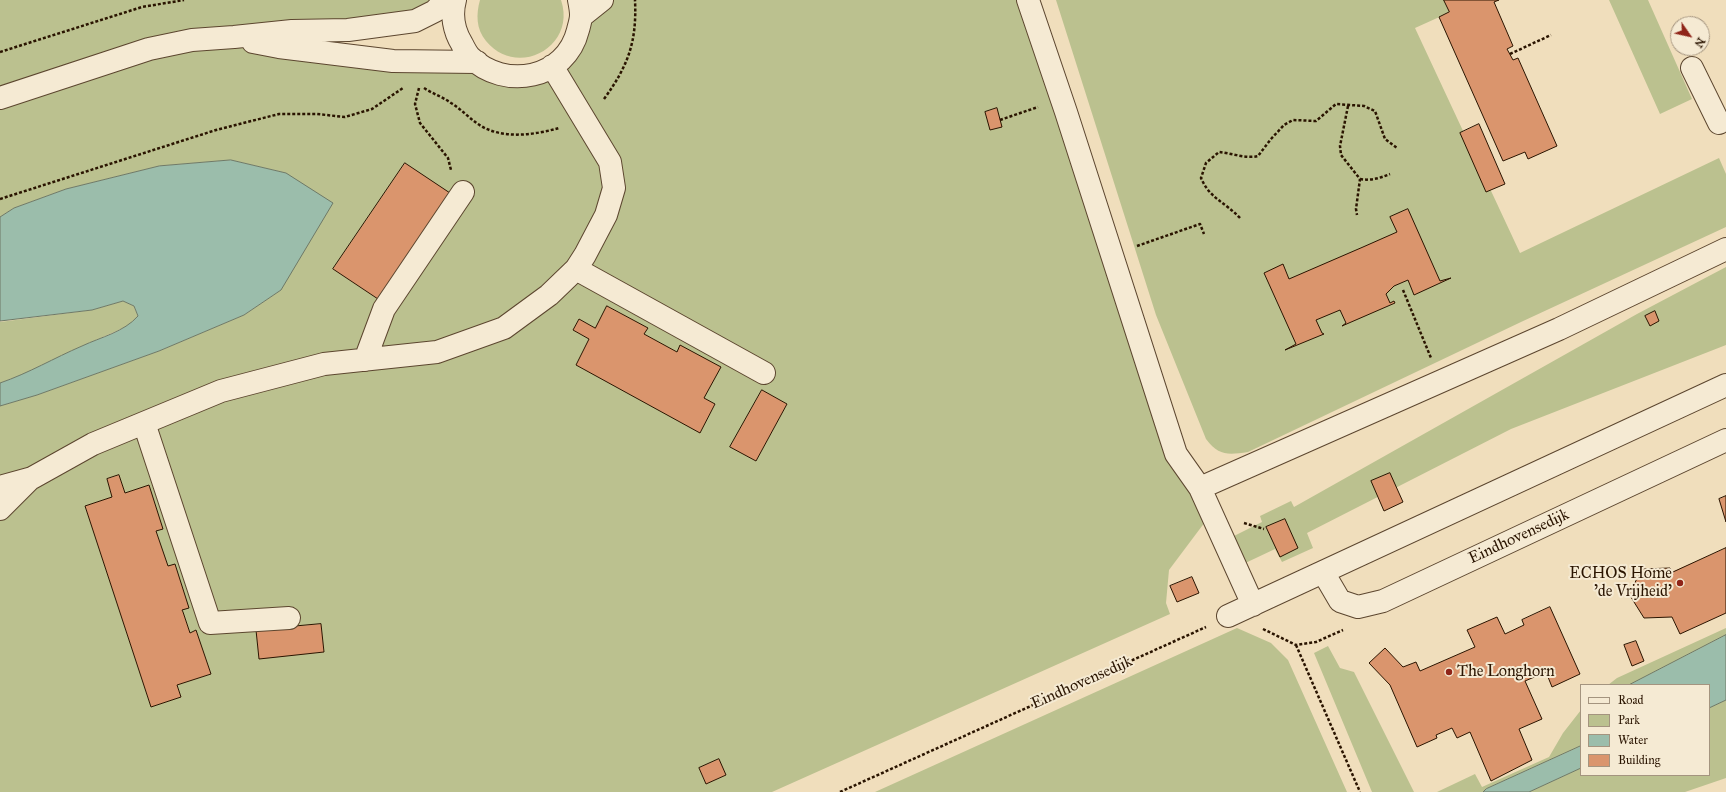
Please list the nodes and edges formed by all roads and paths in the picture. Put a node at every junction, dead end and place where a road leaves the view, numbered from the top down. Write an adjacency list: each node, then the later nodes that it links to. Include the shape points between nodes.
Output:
1 (184, 0): 9 (path, via 142,7)
2 (444, 0): 8 (street, via 434,11 415,21 348,30 292,31)
3 (455, 0): 11 (street, via 452,10 456,35 469,56)
4 (602, 0): 6 (street)
5 (1028, 0): 17 (street)
6 (580, 8): 12 (street, via 575,41 560,61)
7 (1551, 35): 10 (path)
8 (234, 37): 11 (street, via 279,47 386,60); 16 (street, via 192,40 149,49)
9 (0, 52)
10 (1510, 54)
11 (477, 62): 12 (street, via 489,71 514,78 538,74)
12 (552, 66): 31 (street, via 610,162 614,188 606,216)
13 (1692, 68): 20 (street)
14 (409, 83): 25 (path, via 397,94 372,109 345,117 278,114 216,130)
15 (420, 85): 24 (path, via 415,104 420,123 448,158)
16 (0, 98)
17 (1061, 99): 19 (path); 30 (street)
18 (1348, 106): 21 (path, via 1364,106 1375,111 1385,139); 23 (path, via 1340,146 1341,155); 27 (path, via 1336,104 1316,121 1293,120 1284,124 1258,156 1251,158 1219,152 1206,163 1201,178 1205,188)
19 (1000, 120)
20 (1717, 126)
21 (1397, 148)
22 (1390, 174): 23 (path, via 1379,179)
23 (1360, 179): 26 (path)
24 (463, 192): 33 (street, via 384,309)
25 (0, 199)
26 (1357, 215)
27 (1240, 218)
28 (1204, 234): 30 (path, via 1200,224)
29 (1726, 248): 35 (street, via 1559,329)
30 (1112, 255): 41 (street, via 1176,454)
31 (576, 269): 33 (street, via 549,295 504,328 436,352); 34 (street)
32 (1403, 290): 35 (path)
33 (365, 360): 37 (street, via 324,364 221,391)
34 (764, 373)
35 (1441, 382): 41 (street)
36 (1726, 385): 43 (street)
37 (144, 422): 39 (street, via 93,444); 46 (street, via 210,623)
38 (1726, 440): 43 (street, Eindhovensedijk, via 1383,601 1358,607 1340,601)
39 (32, 478): 40 (street); 42 (street)
40 (0, 487)
41 (1200, 488): 44 (street)
42 (0, 509)
43 (1323, 572): 44 (street)
44 (1253, 605): 45 (street)
45 (1228, 616): 48 (path, Eindhovensedijk)
46 (289, 618)
47 (1296, 645): 49 (path)
48 (840, 792)
49 (1360, 792)

